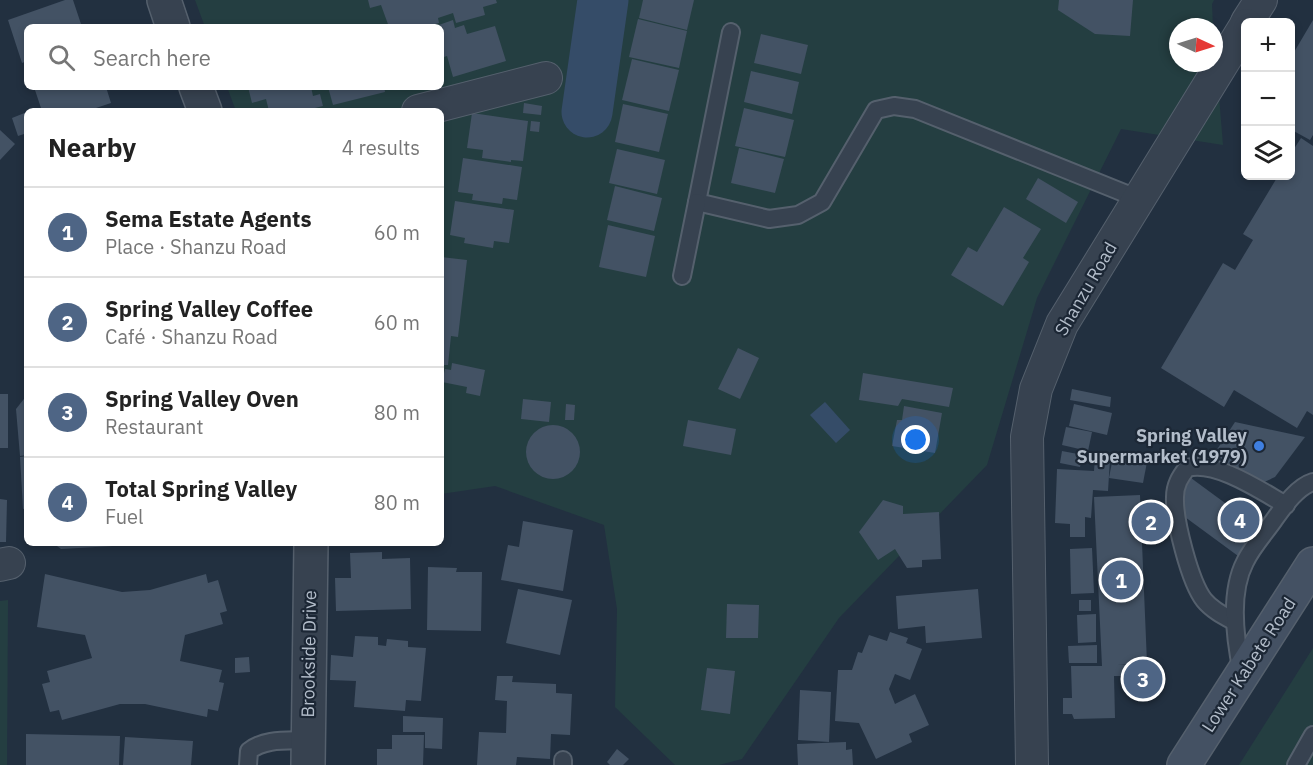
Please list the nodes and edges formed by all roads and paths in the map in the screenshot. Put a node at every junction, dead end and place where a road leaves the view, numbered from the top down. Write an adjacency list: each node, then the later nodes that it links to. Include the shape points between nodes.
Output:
1 (164, 0): 4 (street)
2 (1261, 0): 3 (street, Shanzu Road)
3 (1250, 18)
4 (172, 24)
5 (731, 32): 12 (lane)
6 (1241, 32): 11 (street, Shanzu Road)
7 (546, 78): 10 (street)
8 (197, 90): 9 (street)
9 (203, 108)
10 (430, 108)
11 (1139, 199): 12 (lane, via 915,109 894,106 876,110 822,202 798,215 769,219); 23 (street, Shanzu Road, via 1062,324 1036,389 1027,437)
12 (697, 201): 13 (lane)
13 (682, 276)
14 (1313, 482): 15 (lane)
15 (1286, 505): 18 (lane, via 1245,562); 18 (lane, via 1202,466 1187,468 1178,478 1175,514 1194,578 1210,606)
16 (311, 546): 21 (street, Brookside Drive)
17 (1313, 564): 19 (main road, Lower Kabete Road)
18 (1235, 622): 19 (lane)
19 (1243, 675): 24 (main road, Lower Kabete Road)
20 (1313, 735): 25 (lane)
21 (308, 753): 22 (lane, via 267,742 249,751)
22 (248, 765)
23 (1032, 765)
24 (1184, 765)
25 (1296, 765)

